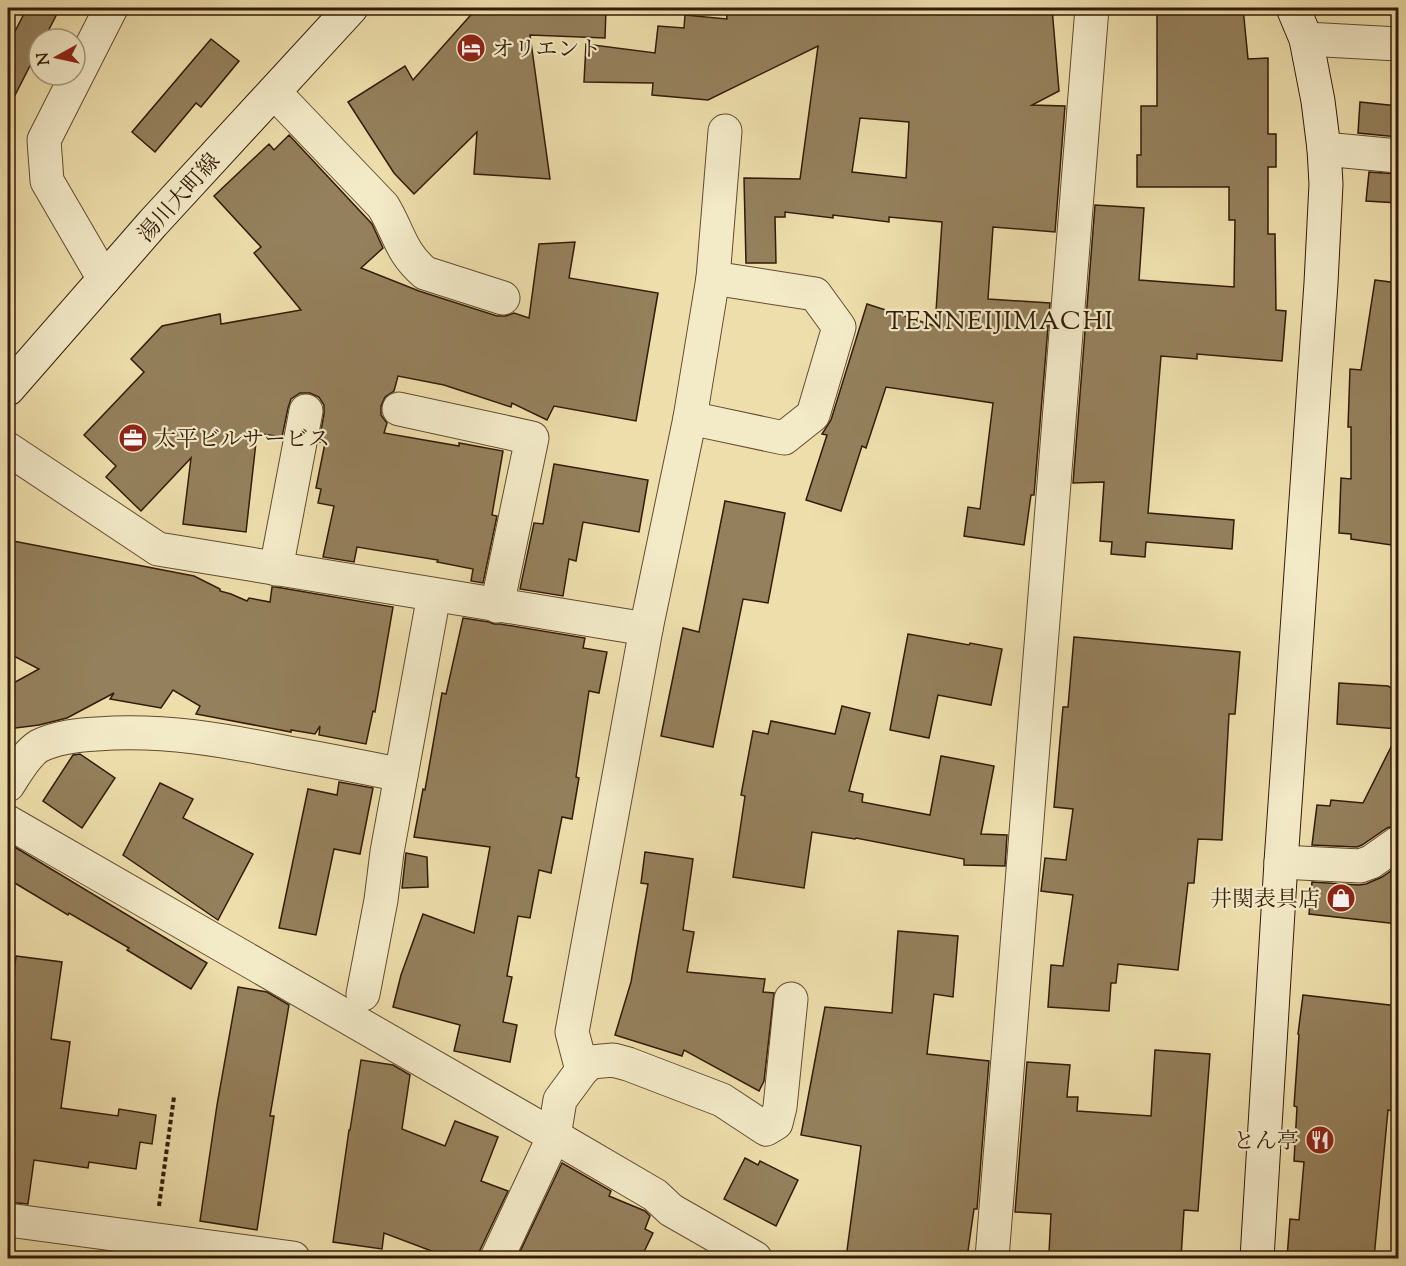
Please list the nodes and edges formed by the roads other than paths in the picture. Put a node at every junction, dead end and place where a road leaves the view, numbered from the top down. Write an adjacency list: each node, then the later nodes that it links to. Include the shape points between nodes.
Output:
1 (111, 8): 12 (street, via 44,140 47,181)
2 (351, 8): 7 (street, 湯川大町線)
3 (1092, 8): 37 (street)
4 (1293, 8): 5 (street)
5 (1306, 39): 6 (street); 9 (street)
6 (1398, 44)
7 (274, 92): 12 (street, 湯川大町線); 13 (street, via 383,206 415,265 425,273)
8 (725, 131): 11 (street)
9 (1324, 149): 10 (street); 27 (street, via 1324,233)
10 (1398, 156)
11 (713, 278): 17 (street); 17 (street, via 815,294 839,327 813,415 784,438)
12 (104, 279): 14 (street, 湯川大町線)
13 (503, 298)
14 (8, 389)
15 (399, 409): 21 (street, via 532,438)
16 (306, 411): 19 (street)
17 (690, 418): 22 (street)
18 (8, 449): 19 (street, via 158,549)
19 (276, 569): 20 (street)
20 (434, 595): 21 (street); 23 (street)
21 (497, 606): 22 (street)
22 (646, 629): 30 (street, via 572,1032)
23 (401, 775): 24 (street, via 223,740 172,733 114,733 76,735 38,747); 28 (street)
24 (8, 785)
25 (8, 822): 31 (street)
26 (1398, 843): 27 (street, via 1360,866)
27 (1281, 862): 38 (street)
28 (363, 994)
29 (791, 999): 30 (street, via 780,1107 776,1123 766,1129 722,1100 613,1060 591,1062)
30 (582, 1070): 31 (street, via 560,1100)
31 (554, 1136): 35 (street); 36 (street)
32 (8, 1220): 33 (street)
33 (153, 1249): 34 (street)
34 (293, 1258)
35 (497, 1258)
36 (755, 1258)
37 (992, 1258)
38 (1257, 1258)

